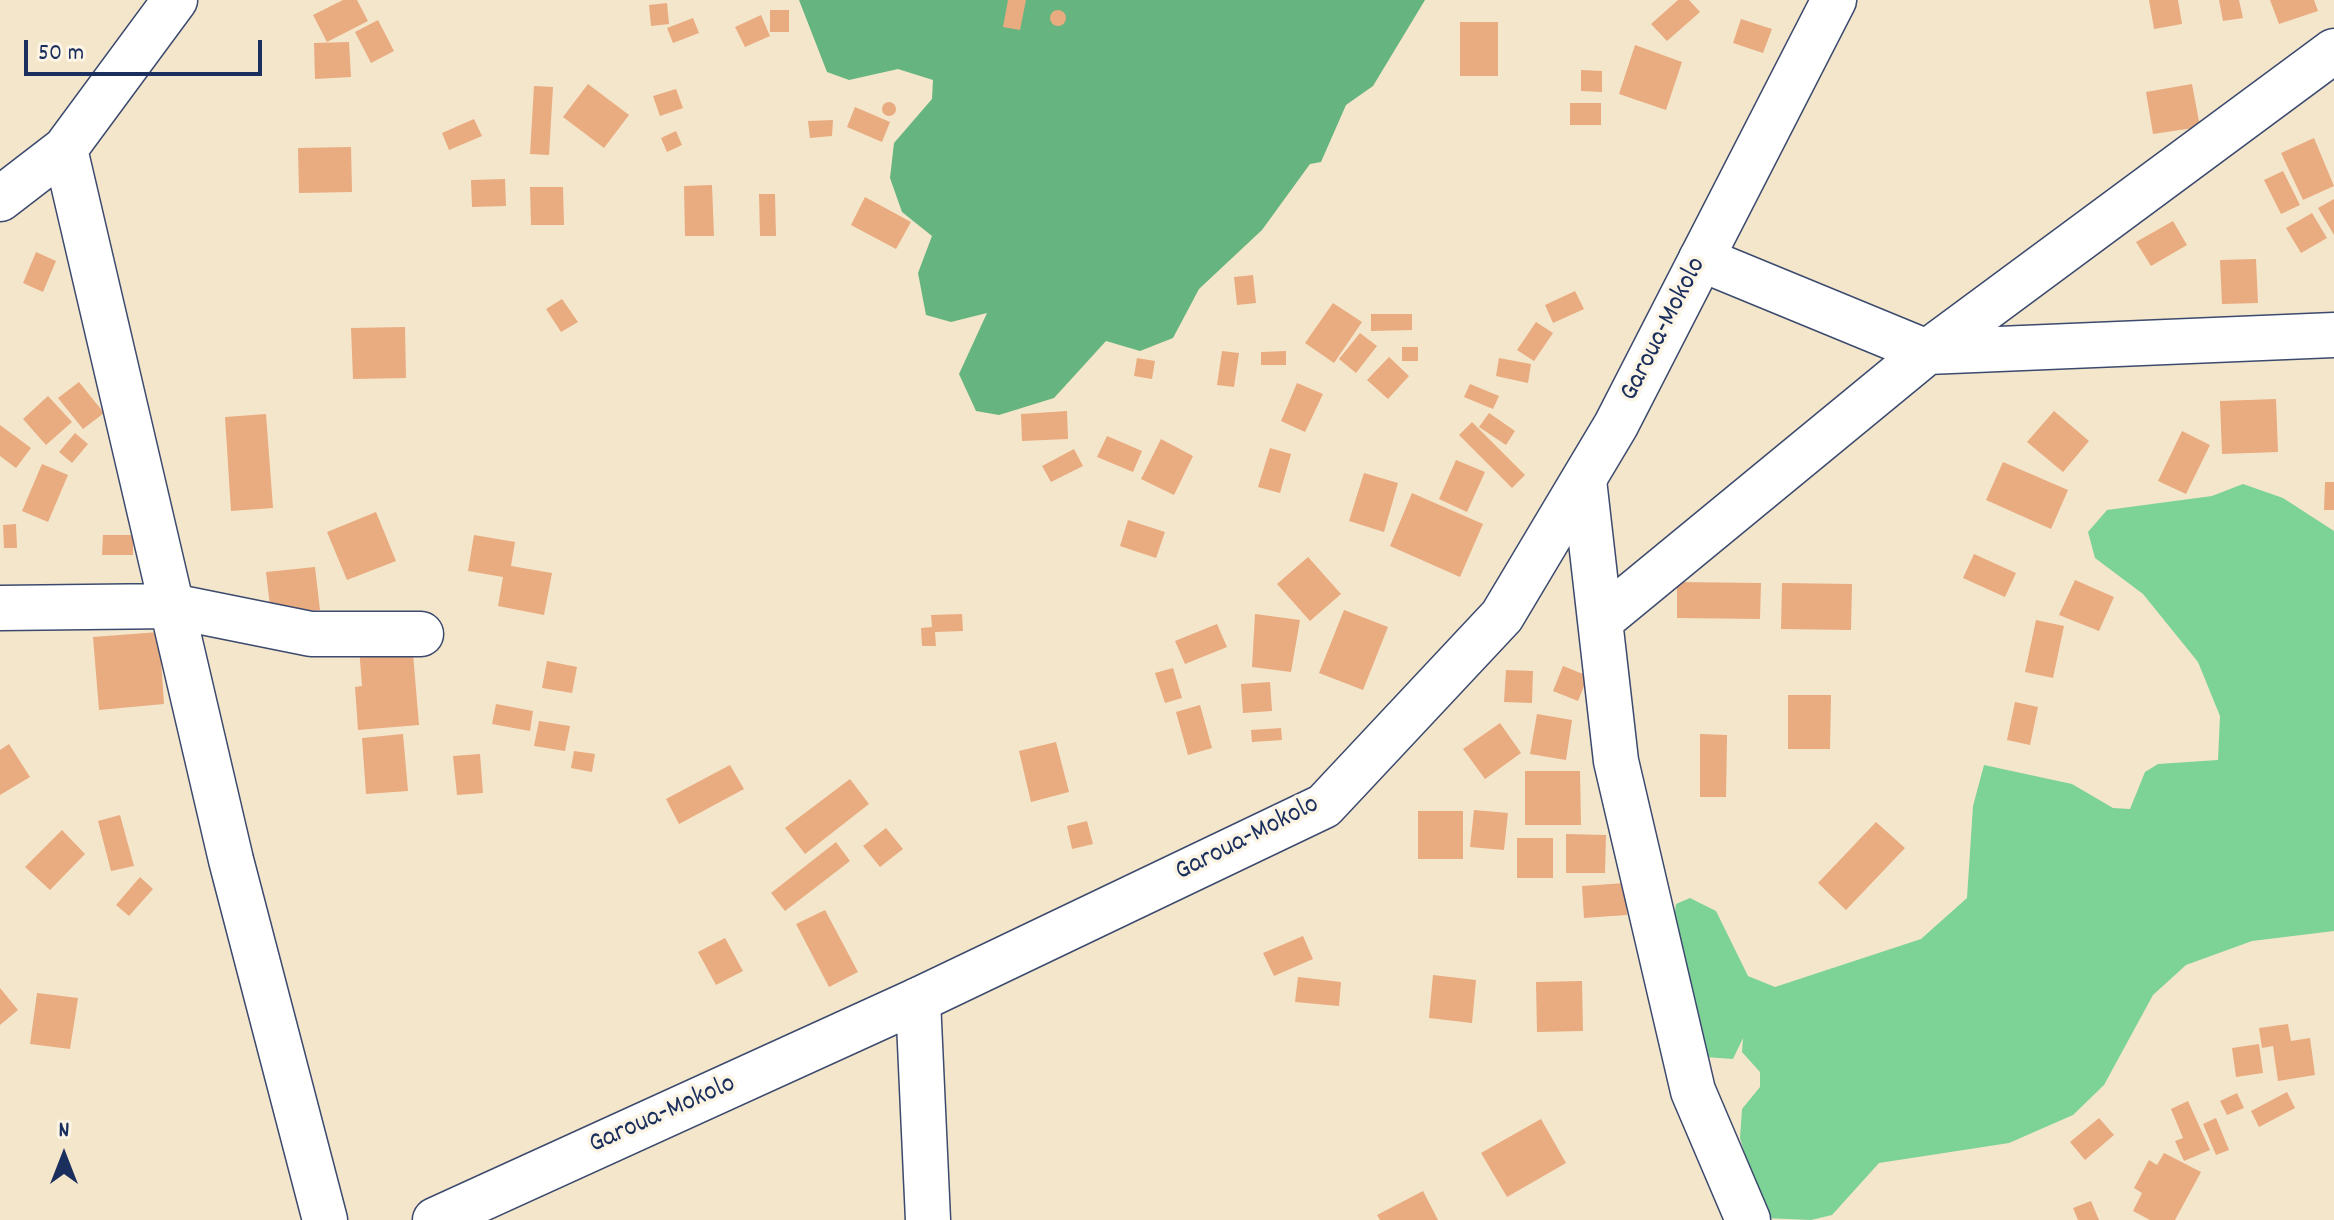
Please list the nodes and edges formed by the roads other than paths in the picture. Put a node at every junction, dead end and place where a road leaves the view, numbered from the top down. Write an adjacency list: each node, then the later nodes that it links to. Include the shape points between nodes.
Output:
1 (175, 0): 4 (street)
2 (1834, 0): 6 (street, Garoua-Mokolo)
3 (2334, 51): 8 (street)
4 (65, 149): 5 (street); 10 (street)
5 (0, 199)
6 (1701, 259): 8 (street); 9 (street, Garoua-Mokolo)
7 (2334, 335): 8 (street)
8 (1927, 352): 12 (street)
9 (1584, 480): 12 (street); 14 (street, Garoua-Mokolo, via 1502,616 1324,806)
10 (172, 606): 11 (street); 13 (street, via 311,634); 15 (street, via 231,860)
11 (0, 608)
12 (1600, 621): 18 (street, via 1616,761 1693,1091)
13 (421, 634)
14 (918, 1000): 16 (street, Garoua-Mokolo); 17 (street)
15 (325, 1220)
16 (435, 1220)
17 (928, 1220)
18 (1748, 1220)

